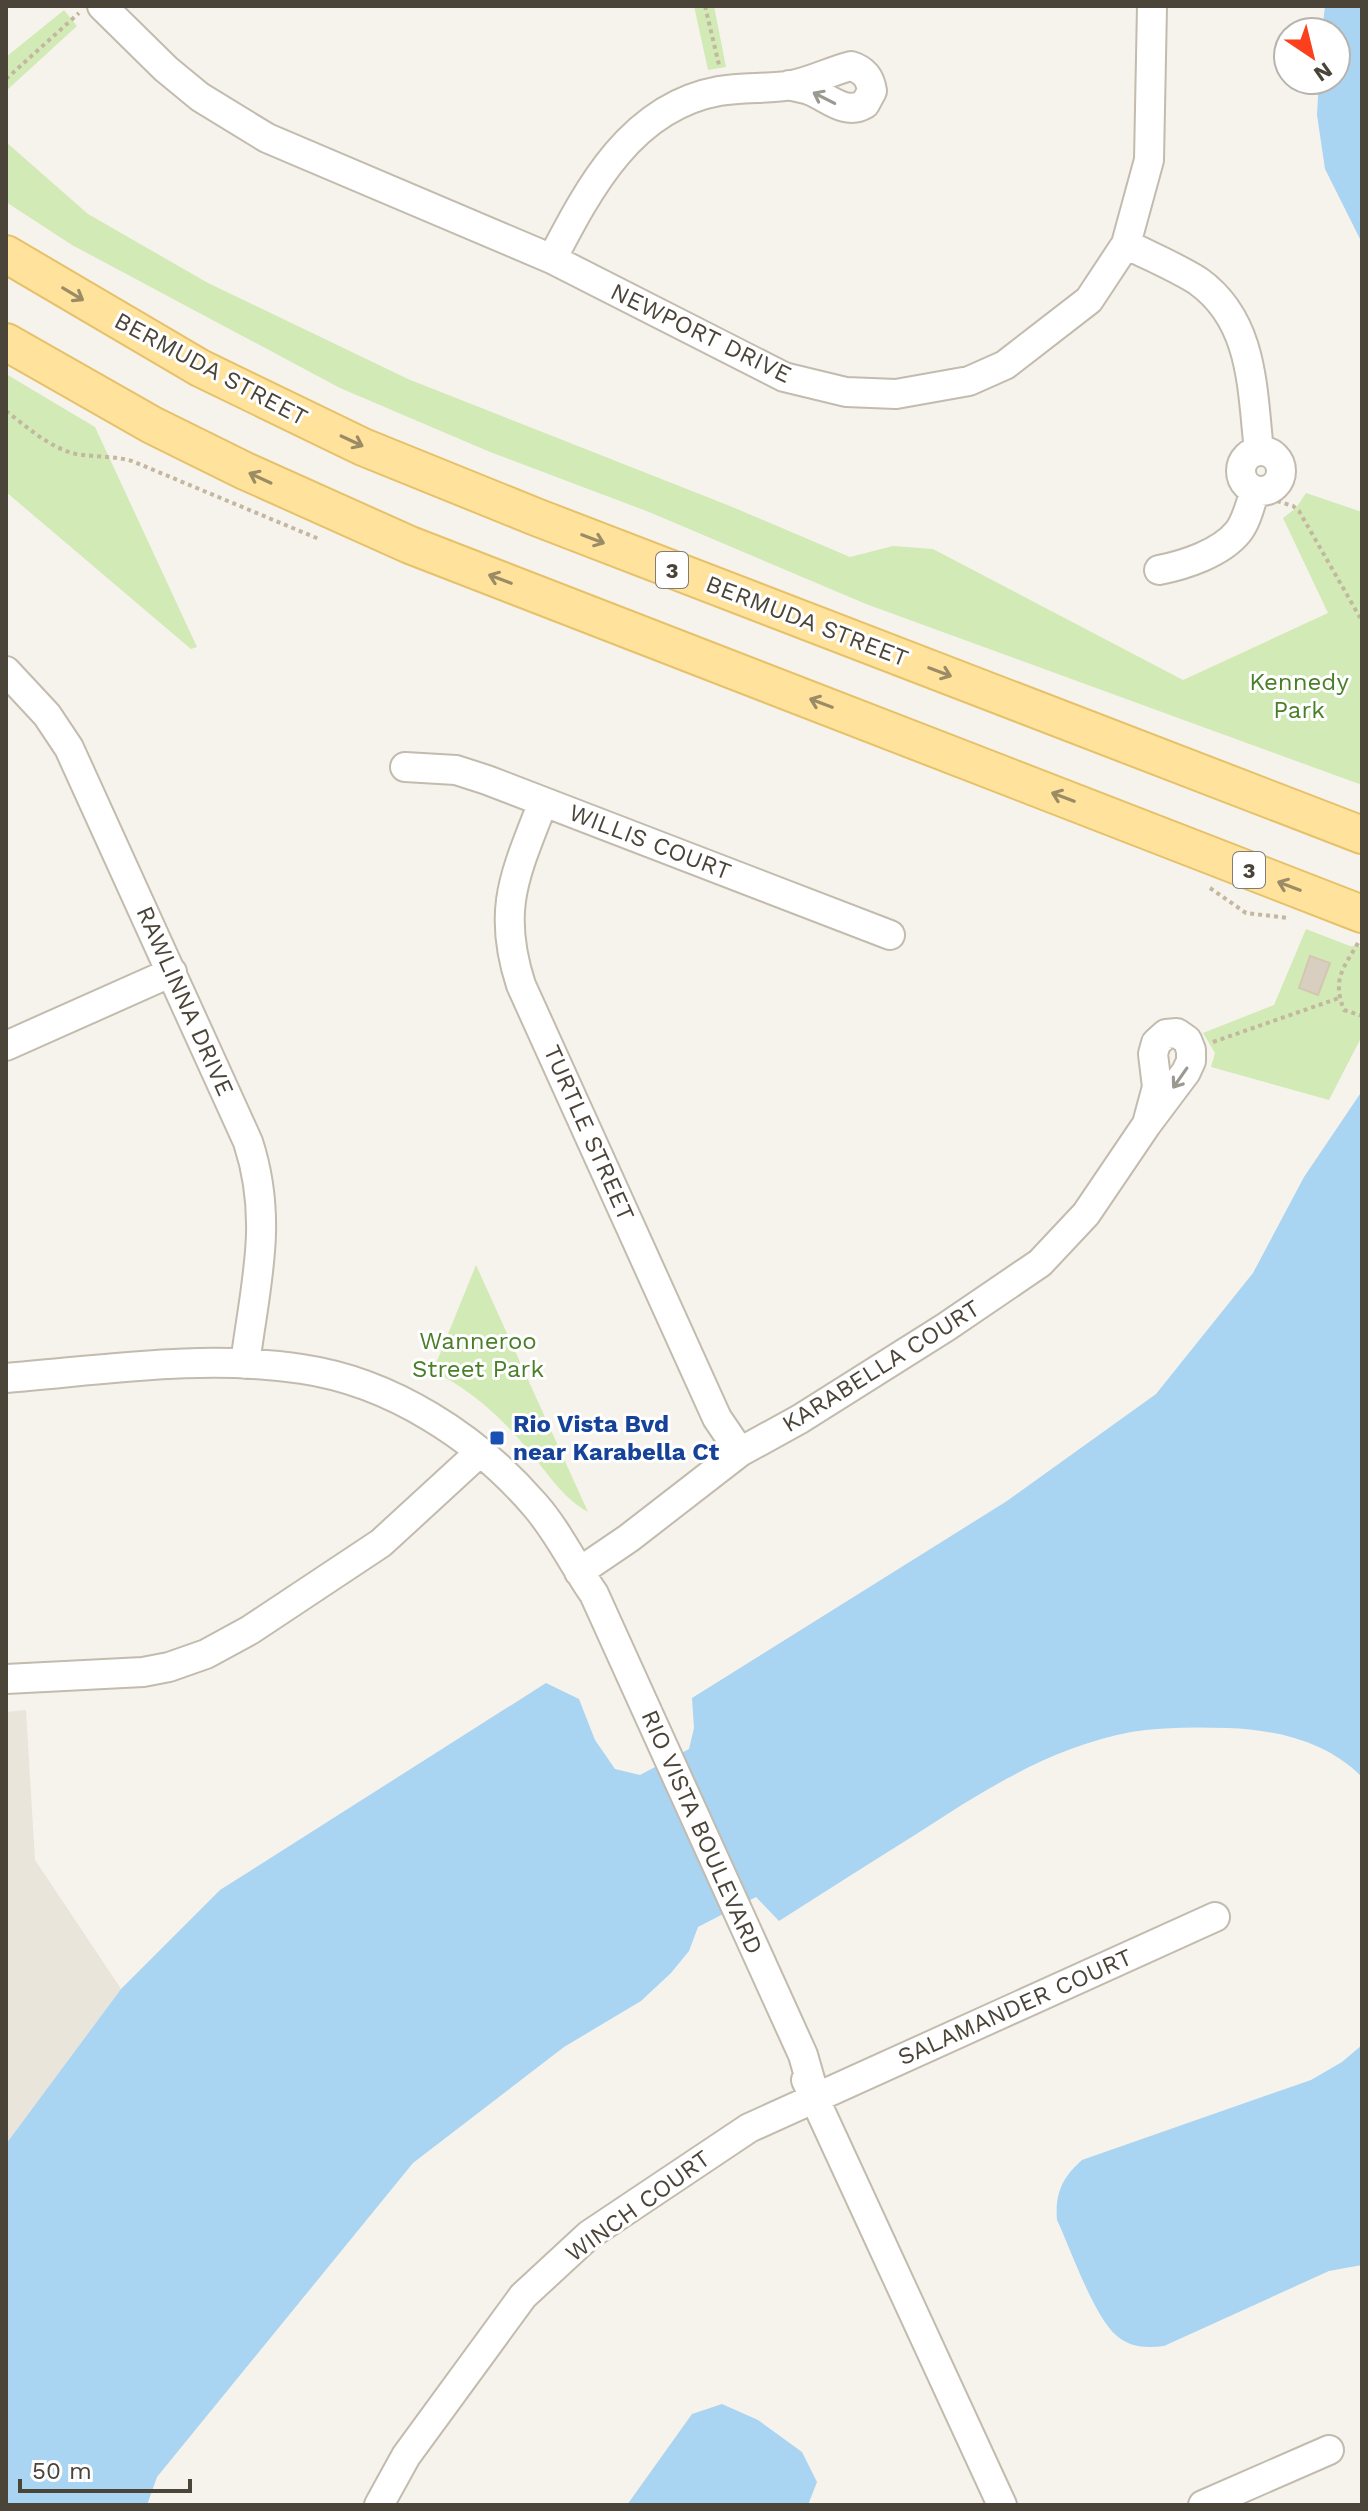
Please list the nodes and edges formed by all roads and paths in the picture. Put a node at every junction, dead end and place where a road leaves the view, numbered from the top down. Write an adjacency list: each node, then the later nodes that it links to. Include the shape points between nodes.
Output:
1 (87, 6): 5 (path)
2 (102, 6): 10 (street, NEWPORT DRIVE, via 177,79 267,138)
3 (705, 6): 7 (path)
4 (1152, 6): 8 (street, NEWPORT DRIVE, via 1149,160)
5 (6, 79)
6 (789, 85): 7 (street)
7 (725, 91): 10 (street, via 688,101 634,133 580,204)
8 (1126, 244): 10 (street, NEWPORT DRIVE, via 1089,300 1005,365 969,381 896,394 846,392 784,377); 12 (street, via 1195,280 1226,308 1245,345 1259,451 1246,456 1240,469 1243,483)
9 (6, 254): 18 (main road, BERMUDA STREET / 3, one-way to 18, via 200,368 363,447)
10 (552, 259)
11 (6, 342): 19 (main road, 3, one-way to 11, via 410,545 152,425)
12 (1260, 491): 13 (street, via 1231,539 1186,563); 14 (path, via 1299,511)
13 (1159, 570)
14 (1362, 621)
15 (6, 671): 22 (street, RAWLINNA DRIVE, via 69,748)
16 (405, 767): 17 (street, WILLIS COURT, via 456,770)
17 (543, 802): 20 (street, WILLIS COURT); 30 (street, TURTLE STREET, via 509,905 512,957 717,1418)
18 (1362, 835)
19 (1362, 914)
20 (890, 935)
21 (1362, 942): 23 (path, via 1337,978)
22 (172, 972): 25 (street); 27 (street, RAWLINNA DRIVE, via 258,1172 263,1230)
23 (1339, 998): 24 (path, via 1344,1010); 26 (path)
24 (1362, 1016)
25 (6, 1046)
26 (1191, 1050): 30 (street, KARABELLA COURT, via 1177,1033 1156,1043 1157,1087 1147,1124 1086,1214 1040,1263 800,1419)
27 (245, 1364): 28 (street, RIO VISTA BOULEVARD); 29 (street, RIO VISTA BOULEVARD, via 306,1369 367,1387 411,1406)
28 (6, 1378)
29 (480, 1452): 31 (street, RIO VISTA BOULEVARD, via 535,1505); 32 (street, via 381,1543 206,1654 143,1672)
30 (740, 1452): 31 (street, KARABELLA COURT)
31 (579, 1572): 34 (street, RIO VISTA BOULEVARD, via 594,1594)
32 (6, 1679)
33 (1215, 1917): 34 (street, SALAMANDER COURT)
34 (815, 2097): 36 (street, WINCH COURT, via 749,2128 602,2226 523,2296 406,2456); 37 (street, RIO VISTA BOULEVARD)
35 (1329, 2450): 38 (street)
36 (379, 2505)
37 (1002, 2505)
38 (1203, 2505)

